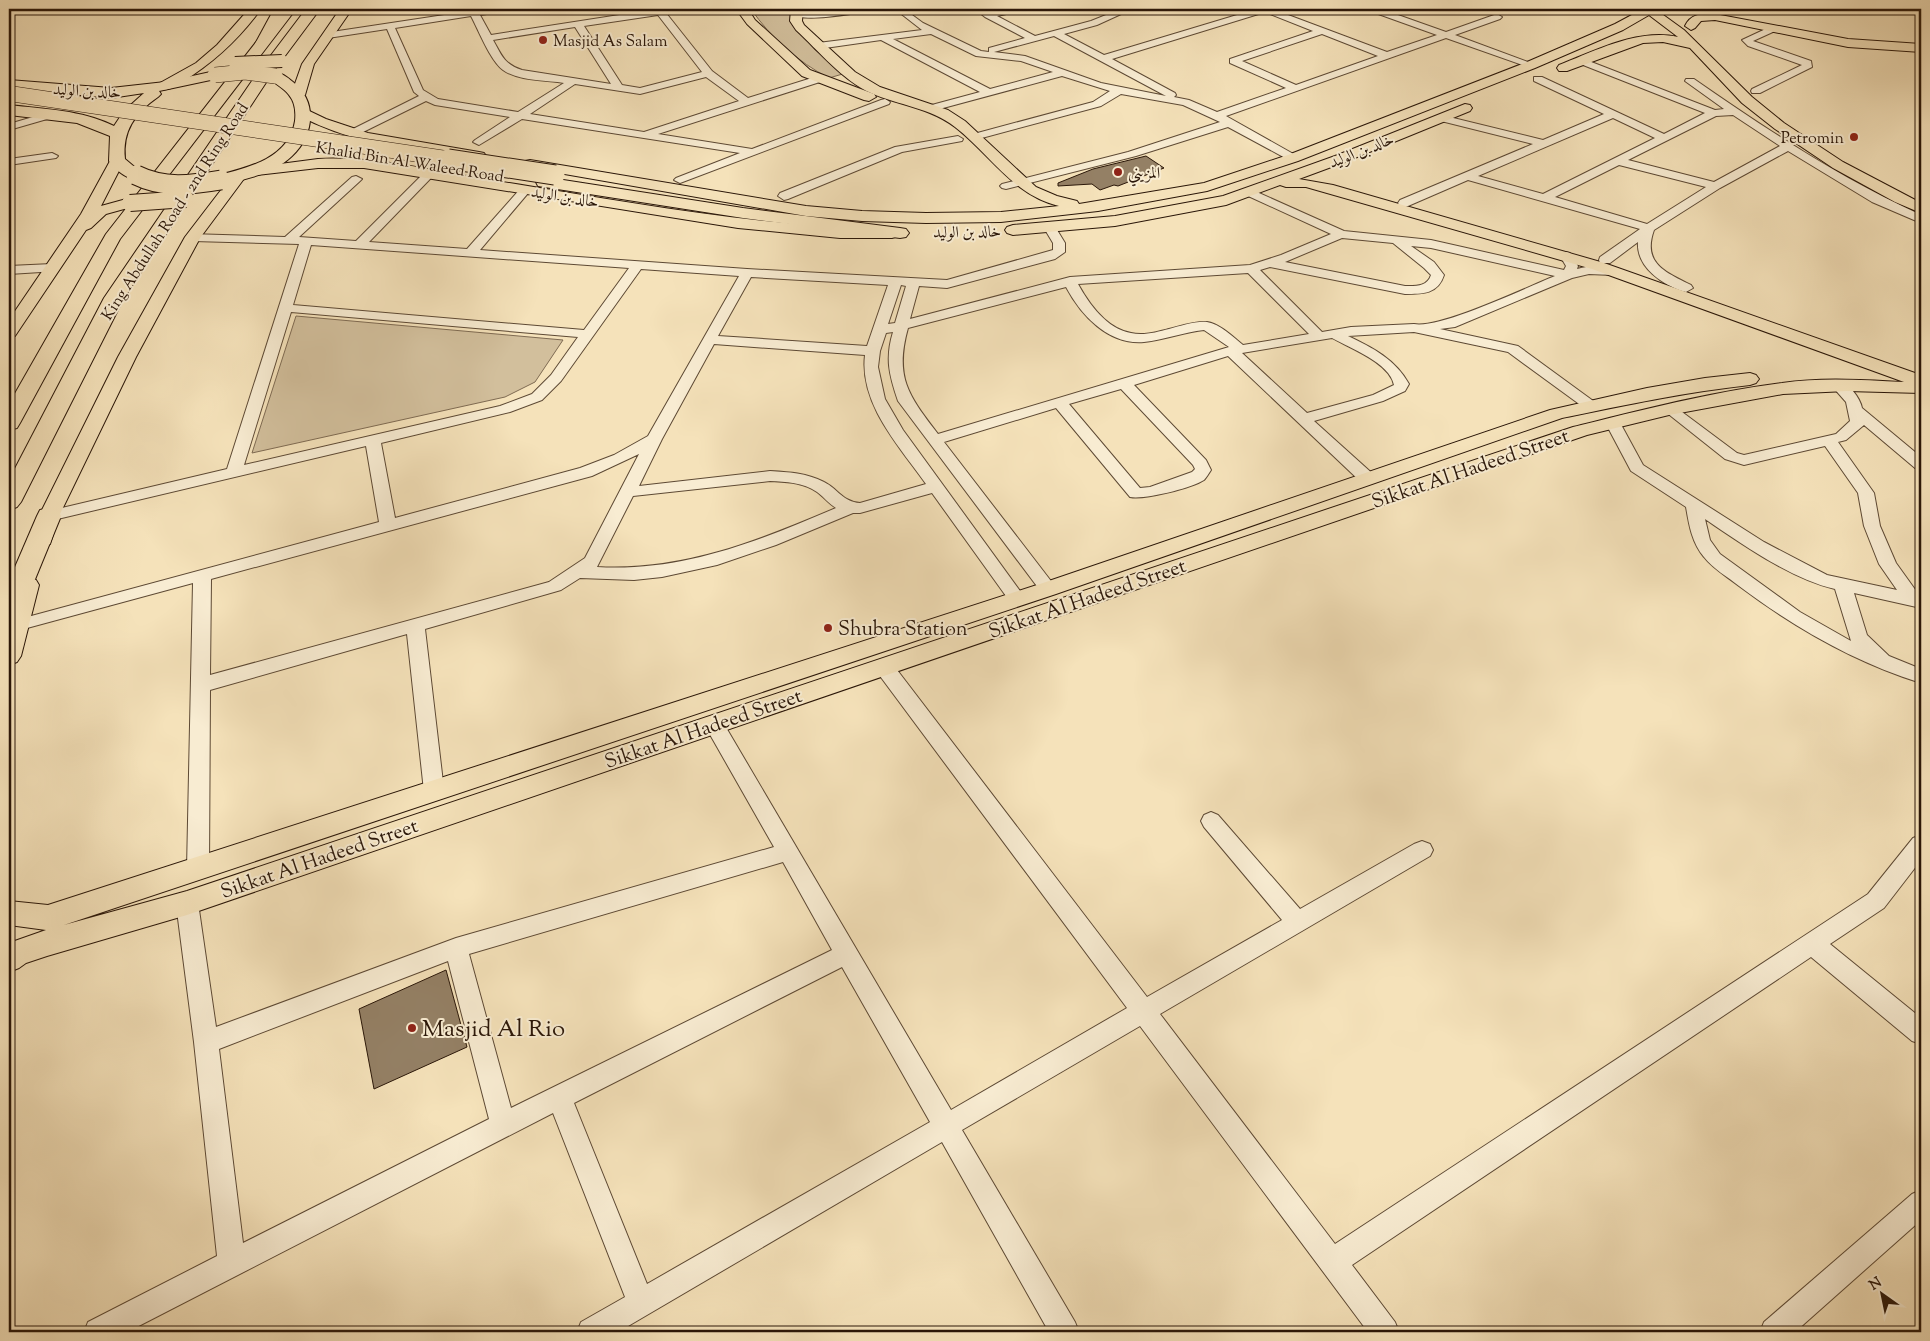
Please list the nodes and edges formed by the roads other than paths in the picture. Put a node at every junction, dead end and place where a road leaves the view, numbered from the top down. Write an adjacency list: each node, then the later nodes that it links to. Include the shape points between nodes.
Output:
1 (255, 9): 42 (main road)
2 (280, 9): 39 (main road)
3 (289, 9): 39 (highway, King Abdullah Road - 2nd Ring Road)
4 (313, 9): 177 (highway, King Abdullah Road - 2nd Ring Road, via 261,78 114,298)
5 (346, 9): 36 (main road)
6 (500, 9): 22 (street)
7 (676, 9): 18 (street)
8 (742, 9): 52 (main road, via 785,55 806,73)
9 (866, 9): 19 (street, via 820,14)
10 (899, 9): 28 (street)
11 (979, 9): 23 (street)
12 (1016, 9): 23 (street)
13 (1128, 9): 30 (street)
14 (1265, 9): 29 (street); 47 (street)
15 (1373, 9): 32 (street)
16 (1648, 9): 26 (main road, خالد بن الوليد); 41 (main road, via 1669,23)
17 (1669, 9): 31 (main road)
18 (660, 11): 24 (street); 50 (street)
19 (797, 11): 40 (main road, via 796,20 800,27)
20 (1481, 11): 32 (street, via 1497,17)
21 (1700, 12): 27 (main road); 31 (main road, via 1692,21); 38 (main road, via 1842,39)
22 (474, 13): 25 (street); 34 (street)
23 (988, 15): 37 (street)
24 (578, 24): 34 (street); 58 (street)
25 (390, 26): 36 (street); 66 (street, via 419,92)
26 (1619, 27): 35 (main road, خالد بن الوليد, via 1649,29 1654,33); 49 (main road, خالد بن الوليد)
27 (1772, 29): 43 (main road, via 1848,43); 62 (street, via 1747,40 1808,63 1807,67)
28 (932, 31): 33 (street); 44 (street)
29 (1322, 31): 45 (street); 59 (street, via 1233,61)
30 (1056, 33): 37 (street); 47 (street)
31 (1698, 33): 46 (main road)
32 (1448, 36): 45 (street); 49 (street)
33 (882, 37): 40 (street); 63 (street)
34 (488, 38): 54 (street, via 507,68)
35 (1651, 38): 41 (main road, via 1670,39); 48 (main road)
36 (325, 39): 42 (main road, bridge, via 291,60 235,63 225,61 226,52); 64 (main road, via 308,64)
37 (1034, 39): 44 (street)
38 (1921, 43)
39 (261, 44): 167 (highway, King Abdullah Road - 2nd Ring Road, via 112,238)
40 (818, 46): 71 (main road, via 851,75 875,90)
41 (1694, 47): 117 (main road, via 1761,112 1800,141)
42 (222, 48): 57 (main road, via 200,66)
43 (1921, 48)
44 (979, 54): 51 (street, via 1022,58)
45 (1388, 56): 59 (street)
46 (1722, 56)
47 (1103, 59): 69 (street)
48 (1581, 61): 55 (main road); 74 (street)
49 (1531, 65): 94 (main road, خالد بن الوليد)
50 (708, 73): 58 (street, via 640,92); 67 (street)
51 (1063, 74): 60 (street); 63 (street)
52 (820, 79): 67 (street); 68 (main road)
53 (1744, 79): 62 (main road)
54 (573, 81): 58 (street); 76 (street)
55 (1533, 81): 75 (street)
56 (1690, 81): 73 (street)
57 (165, 86): 61 (highway, خالد بن الوليد, via 126,92); 64 (highway, خالد بن الوليد, bridge, via 215,75 264,72 275,76); 84 (highway, خالد بن الوليد, via 135,107)
58 (619, 88)
59 (1297, 89): 78 (street)
60 (1120, 90): 69 (street); 86 (street, via 1097,104)
61 (91, 92): 65 (highway, خالد بن الوليد); 77 (highway, via 111,100 110,104 98,111)
62 (1756, 92): 113 (main road, via 1807,133)
63 (989, 93): 71 (street)
64 (298, 94): 72 (highway, خالد بن الوليد)
65 (10, 96): 77 (highway, خالد بن الوليد); 104 (highway, Khalid Bin Al Waleed Road)
66 (426, 97): 76 (street, via 448,105); 83 (street)
67 (746, 102): 85 (street)
68 (885, 102): 88 (main road, via 931,117); 92 (street)
69 (1185, 102): 78 (street)
70 (1476, 104): 79 (main road, خالد بن الوليد)
71 (932, 108): 86 (main road, via 960,124)
72 (303, 112): 82 (main road, خالد بن الوليد); 100 (highway, خالد بن الوليد, via 303,125 292,148)
73 (1736, 112): 74 (street); 91 (street)
74 (1714, 113): 87 (street)
75 (1613, 114): 87 (street); 90 (street)
76 (520, 115): 85 (street); 89 (street)
77 (55, 116): 81 (street); 84 (highway, خالد بن الوليد, via 104,126)
78 (1217, 116): 80 (street)
79 (1441, 118): 90 (street); 95 (main road, خالد بن الوليد)
80 (1229, 123): 94 (street); 107 (street, via 1132,154)
81 (9, 127)
82 (332, 127): 83 (main road, خالد بن الوليد); 99 (main road, via 327,153)
83 (355, 132): 118 (main road, خالد بن الوليد)
84 (118, 134): 96 (highway)
85 (643, 135): 92 (street)
86 (974, 137): 107 (main road)
87 (1664, 138): 97 (street)
88 (958, 139): 109 (main road); 112 (street, via 899,149)
89 (479, 142)
90 (1543, 143): 103 (street)
91 (1788, 146): 108 (street); 121 (street, via 1876,199)
92 (753, 152): 106 (street)
93 (52, 156): 98 (street)
94 (1293, 158): 116 (main road, خالد بن الوليد, via 1207,187)
95 (1340, 159): 111 (main road, خالد بن الوليد); 115 (main road, via 1317,173 1318,178)
96 (118, 161): 102 (highway, خالد بن الوليد, bridge, via 148,183 170,186); 125 (main road)
97 (1617, 161): 108 (street); 114 (street)
98 (9, 162)
99 (355, 163): 100 (main road, خالد بن الوليد, via 294,165); 101 (main road, خالد بن الوليد)
100 (257, 171): 102 (highway, خالد بن الوليد)
101 (428, 175): 110 (main road, خالد بن الوليد); 131 (street)
102 (239, 176): 120 (main road)
103 (1467, 176): 114 (street); 115 (street)
104 (549, 178): 118 (highway, Khalid Bin Al Waleed Road); 124 (highway, Khalid Bin Al Waleed Road, via 743,213)
105 (356, 179): 128 (street)
106 (680, 180)
107 (1022, 182): 109 (street); 116 (main road, via 1041,196 1053,200)
108 (1716, 186): 123 (street)
109 (1006, 187): 119 (main road, via 1017,208)
110 (525, 190): 124 (main road, خالد بن الوليد, via 770,227 840,233); 132 (street)
111 (1250, 193): 122 (main road, خالد بن الوليد, via 1114,221); 126 (street); 133 (main road, via 1281,184 1306,183)
112 (784, 196)
113 (1921, 197)
114 (1544, 198): 123 (street)
115 (1404, 203): 136 (main road)
116 (1098, 206): 119 (main road, خالد بن الوليد)
117 (1921, 209)
118 (806, 211): 119 (main road, خالد بن الوليد, via 926,218)
119 (1001, 216)
120 (206, 219): 125 (main road, bridge, via 204,208 186,199 130,203 101,211); 127 (main road)
121 (1921, 219)
122 (1050, 228): 124 (main road, خالد بن الوليد); 143 (street, via 1059,243 1059,252 1051,256 947,284)
123 (1649, 228): 136 (street); 145 (street, via 1643,251 1649,263 1662,276)
124 (910, 232)
125 (75, 233): 137 (main road)
126 (1341, 234): 129 (street); 134 (street)
127 (193, 237): 128 (street); 180 (main road, via 127,357)
128 (288, 240): 130 (street)
129 (1395, 240): 134 (street, via 1429,265 1438,275 1435,283 1423,290 1405,290); 141 (street, via 1430,244)
130 (306, 241): 131 (street); 146 (street)
131 (359, 245): 132 (street)
132 (470, 253): 135 (street)
133 (1566, 256): 136 (main road); 141 (street, via 1572,266)
134 (1269, 263): 138 (street)
135 (638, 265): 140 (street); 151 (street)
136 (1609, 265): 141 (street); 145 (main road); 155 (main road)
137 (52, 268): 139 (street); 149 (main road)
138 (1251, 269): 144 (street); 153 (street)
139 (9, 270)
140 (746, 273): 142 (street); 154 (street)
141 (1568, 275): 148 (street, via 1450,324)
142 (896, 280): 143 (street); 150 (street)
143 (914, 281): 147 (street)
144 (1070, 282): 147 (street); 156 (street, via 1083,304 1117,333 1141,338 1206,326)
145 (1686, 288): 159 (main road)
146 (286, 308): 151 (street); 173 (street)
147 (902, 326): 150 (street); 171 (street, via 895,348 896,374 905,402)
148 (1414, 328): 152 (street); 162 (street, via 1513,349)
149 (9, 332)
150 (880, 332): 157 (street)
151 (588, 334): 170 (street, via 538,397 505,409)
152 (1334, 334): 153 (street); 165 (street, via 1378,358 1399,377 1402,384 1378,398)
153 (1319, 336): 156 (street)
154 (710, 340): 157 (street); 168 (street)
155 (1827, 347): 158 (main road, via 1851,364); 159 (main road)
156 (1236, 350): 160 (street); 165 (street)
157 (873, 351): 175 (street, via 871,367 878,399 896,431)
158 (1834, 380): 159 (main road, Sikkat Al Hadeed Street); 162 (main road, Sikkat Al Hadeed Street, via 1773,376 1705,384); 163 (main road, Sikkat Al Hadeed Street); 164 (street, via 1853,400)
159 (1919, 380)
160 (1124, 383): 161 (street); 161 (street, via 1200,463 1203,470 1198,476 1152,492 1136,493)
161 (1059, 402): 171 (street)
162 (1591, 406): 174 (main road, Sikkat Al Hadeed Street, via 1557,414)
163 (1669, 409): 166 (main road, Sikkat Al Hadeed Street); 169 (street, via 1731,456 1744,460)
164 (1855, 410): 169 (street, via 1858,422 1841,437); 172 (street)
165 (1303, 418): 174 (street)
166 (1613, 422): 178 (street, via 1637,468); 192 (main road, Sikkat Al Hadeed Street)
167 (9, 423)
168 (654, 438): 176 (street); 181 (street, via 620,458 586,472)
169 (1828, 439): 187 (street, via 1866,493 1872,526 1888,564)
170 (373, 440): 173 (street); 181 (street)
171 (935, 440): 185 (street)
172 (1921, 465)
173 (234, 473): 180 (street)
174 (1368, 479): 185 (main road, Sikkat Al Hadeed Street)
175 (936, 487): 179 (street); 186 (street)
176 (627, 492): 179 (street, via 770,476 814,483); 182 (street, via 592,562)
177 (9, 502)
178 (1694, 505): 184 (street, via 1822,580); 191 (street, via 1700,536 1714,558 1811,628)
179 (848, 509): 182 (street, via 769,543 700,565 634,574)
180 (49, 516): 188 (highway)
181 (388, 525): 183 (street)
182 (577, 572): 189 (street, via 555,586)
183 (202, 575): 188 (street); 194 (street)
184 (1842, 584): 187 (street); 191 (street, via 1859,638)
185 (1048, 589): 186 (main road, Sikkat Al Hadeed Street)
186 (1017, 600): 196 (main road, Sikkat Al Hadeed Street)
187 (1916, 600)
188 (13, 618): 190 (main road)
189 (415, 625): 194 (street); 196 (street)
190 (9, 656)
191 (1882, 661): 193 (street)
192 (884, 667): 195 (main road, Sikkat Al Hadeed Street); 210 (street)
193 (1921, 676)
194 (201, 685): 201 (street)
195 (714, 724): 200 (street); 202 (main road, Sikkat Al Hadeed Street)
196 (434, 791): 201 (main road, Sikkat Al Hadeed Street)
197 (1211, 820): 204 (street)
198 (1921, 844): 206 (street, via 1876,901)
199 (1422, 850): 204 (street)
200 (787, 852): 207 (street); 208 (street)
201 (198, 869): 205 (main road, Sikkat Al Hadeed Street)
202 (187, 903): 205 (main road, Sikkat Al Hadeed Street); 212 (street)
203 (9, 913): 205 (main road, Sikkat Al Hadeed Street)
204 (1298, 923): 210 (street)
205 (47, 931): 209 (main road, Sikkat Al Hadeed Street)
206 (1811, 943): 211 (street); 217 (street)
207 (456, 948): 212 (street); 214 (street)
208 (846, 954): 213 (street); 215 (street)
209 (9, 959)
210 (1144, 1012): 215 (street); 217 (street)
211 (1921, 1033)
212 (206, 1042): 218 (street)
213 (560, 1098): 214 (street); 219 (street)
214 (504, 1125): 218 (street)
215 (946, 1127): 219 (street); 222 (street)
216 (1921, 1203): 224 (street)
217 (1332, 1262): 223 (street)
218 (232, 1264): 220 (street)
219 (642, 1303): 221 (street)
220 (98, 1332)
221 (591, 1332)
222 (1065, 1332)
223 (1385, 1332)
224 (1774, 1332)

